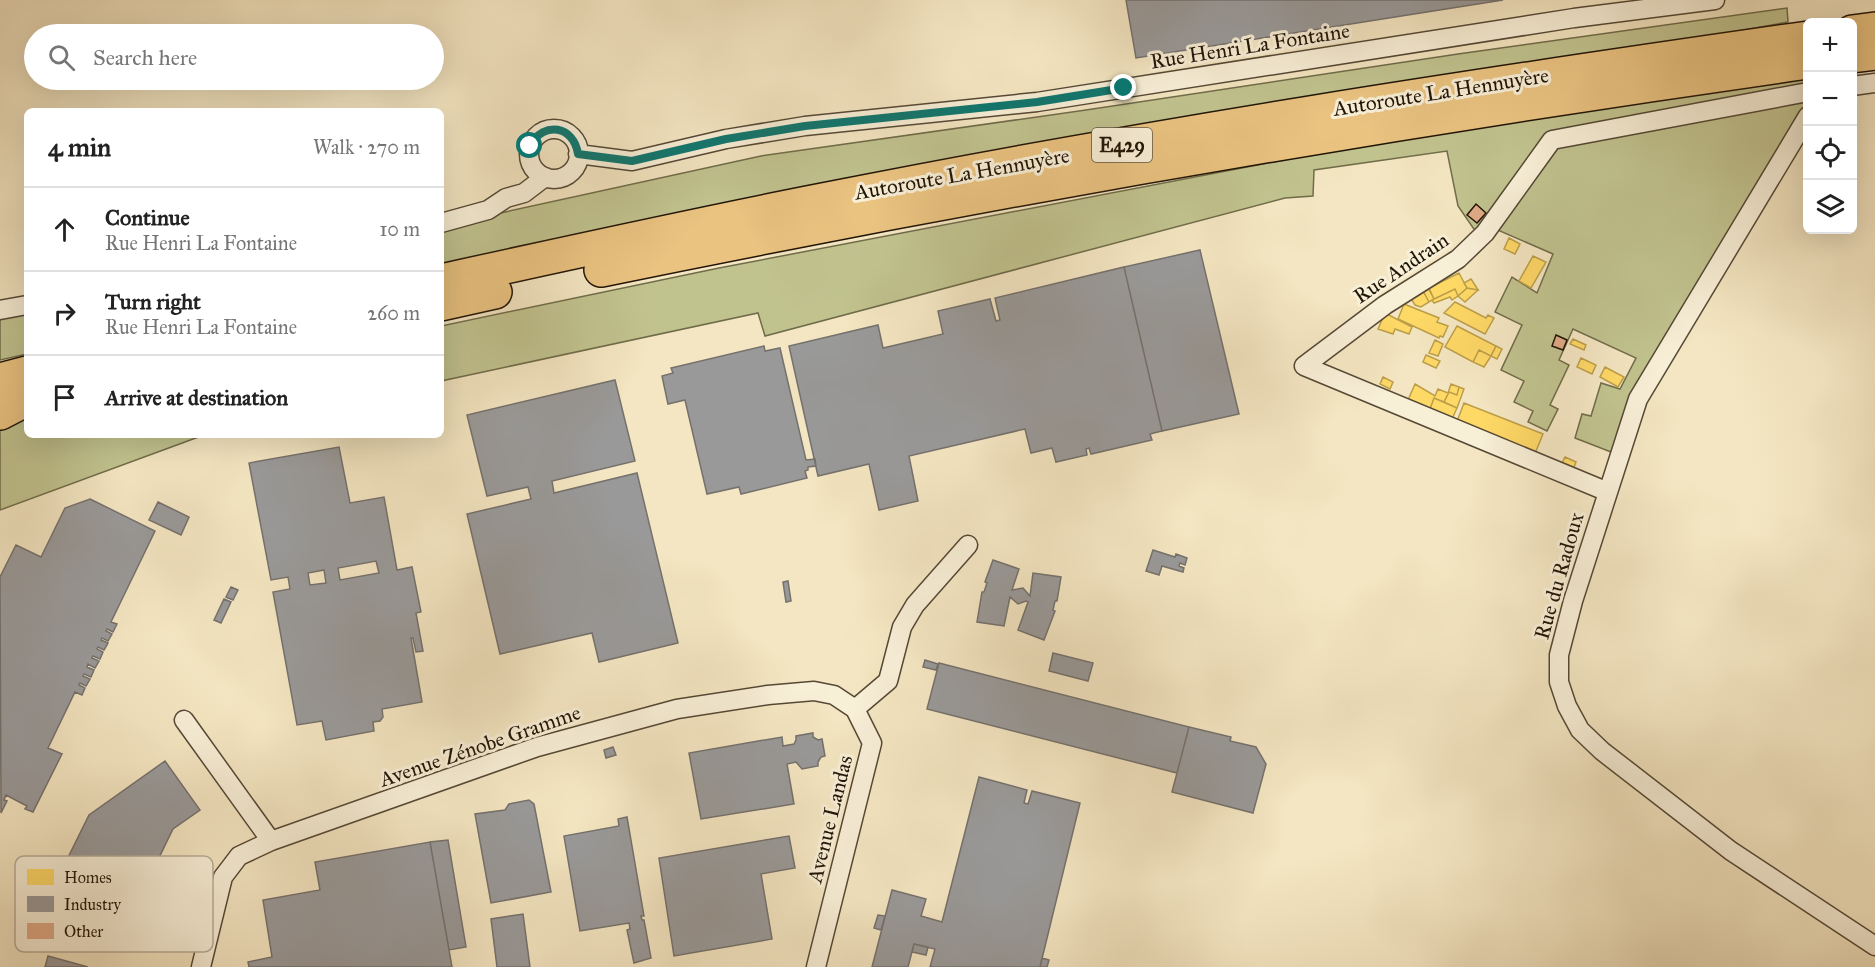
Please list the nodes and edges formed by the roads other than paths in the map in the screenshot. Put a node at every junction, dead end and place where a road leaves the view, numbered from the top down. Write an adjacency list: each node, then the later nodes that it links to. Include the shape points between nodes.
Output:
1 (1715, 0): 2 (street, Rue Henri La Fontaine)
2 (1574, 9): 13 (street, Rue Henri La Fontaine, via 1037,102 805,126 632,161)
3 (1875, 29): 4 (highway)
4 (1857, 31)
5 (1803, 39): 16 (highway, Autoroute La Hennuyère / E429, via 1189,133 823,200)
6 (1875, 53): 7 (highway)
7 (1857, 55)
8 (1803, 63): 17 (highway, Autoroute La Hennuyère / E429, via 1216,153 829,223)
9 (1875, 83): 10 (street)
10 (1857, 85)
11 (1803, 93): 22 (street, Rue Andrain, via 1552,140 1485,233 1458,259 1385,305 1304,366)
12 (1803, 124): 22 (street, Rue du Radoux, via 1638,399)
13 (578, 154): 14 (street, via 570,172 559,178); 14 (street, via 574,140 561,130 539,134 529,153 533,168)
14 (545, 177): 15 (street, via 524,193 506,198 489,210)
15 (444, 222)
16 (444, 280)
17 (444, 303)
18 (24, 306): 19 (street)
19 (0, 310)
20 (12, 387): 21 (highway)
21 (0, 413)
22 (1608, 492): 28 (street, Rue du Radoux, via 1559,655 1559,682 1580,730 1731,851)
23 (968, 545): 24 (street, via 915,605 902,627 888,681)
24 (855, 709): 26 (street, Avenue Zénobe Gramme, via 834,695 814,691 677,709 537,747); 31 (street, Avenue Landas, via 872,743)
25 (184, 720): 26 (street)
26 (271, 842): 27 (street, Avenue Zénobe Gramme, via 239,856 223,877)
27 (213, 918)
28 (1875, 946)
29 (205, 952): 30 (street, Avenue Zénobe Gramme)
30 (201, 967)
31 (816, 967)

